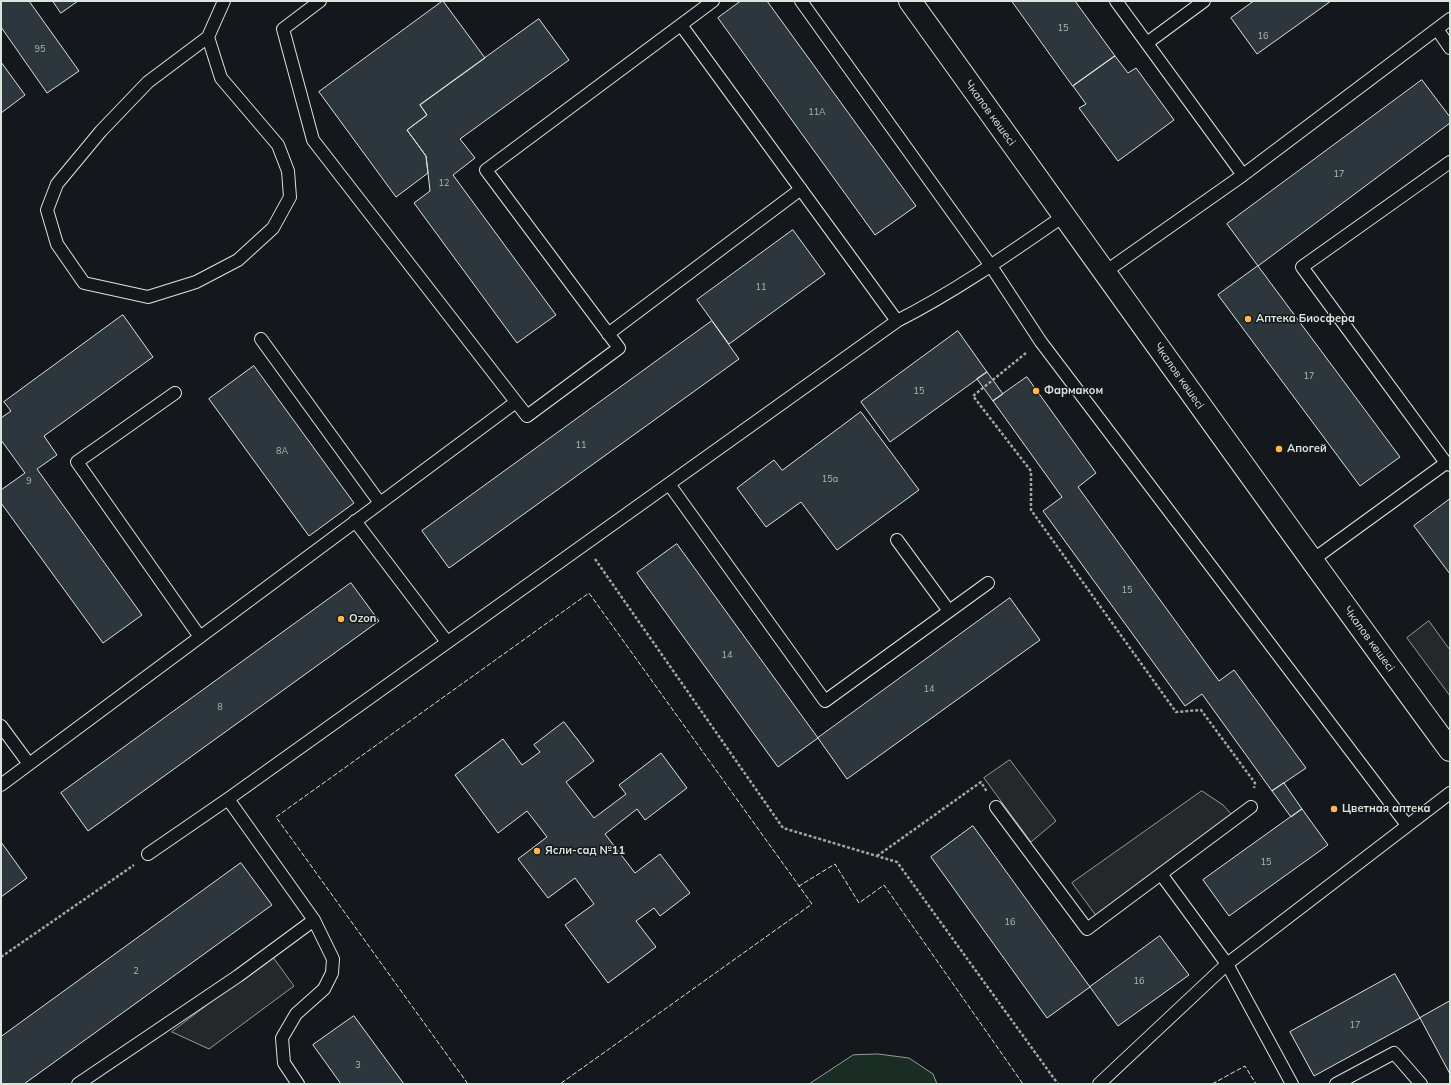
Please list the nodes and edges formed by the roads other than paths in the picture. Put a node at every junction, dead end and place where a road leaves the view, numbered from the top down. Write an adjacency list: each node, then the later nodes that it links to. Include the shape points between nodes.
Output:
1 (224, 1): 11 (lane)
2 (320, 1): 24 (lane, via 283,29 314,140)
3 (713, 1): 9 (lane)
4 (802, 1): 18 (lane)
5 (910, 1): 17 (street, Чкалов көшесі)
6 (1116, 1): 12 (lane)
7 (1204, 1): 12 (lane)
8 (1450, 19): 10 (lane)
9 (681, 25): 16 (lane); 21 (lane, via 486,170)
10 (1436, 29): 13 (lane); 15 (lane)
11 (208, 37): 11 (lane, via 221,78 278,145 288,171 290,197 273,228 250,250 238,260 196,282 148,297 84,283 56,244 47,210 57,184 101,131 148,82)
12 (1147, 43): 15 (lane)
13 (1450, 48)
14 (1450, 162): 25 (lane, via 1302,267)
15 (1243, 175): 19 (lane)
16 (801, 189): 20 (lane); 21 (lane)
17 (1064, 215): 18 (lane); 19 (street, Чкалов көшесі)
18 (991, 266): 20 (lane, via 927,306); 43 (lane, via 1041,342)
19 (1105, 272): 30 (street, Чкалов көшесі)
20 (897, 321): 26 (lane)
21 (608, 334): 24 (lane, via 618,348 545,403 527,416)
22 (261, 339): 27 (lane)
23 (175, 394): 33 (lane, via 77,462)
24 (516, 402): 27 (lane)
25 (1448, 464): 30 (lane)
26 (669, 484): 32 (lane, via 825,701); 34 (lane)
27 (380, 503): 28 (lane)
28 (355, 522): 33 (lane); 34 (lane)
29 (897, 540): 32 (lane)
30 (1311, 561): 36 (street, Чкалов көшесі)
31 (988, 583): 32 (lane)
32 (949, 611)
33 (200, 637): 37 (lane)
34 (447, 642): 40 (lane)
35 (1, 726): 37 (lane)
36 (1450, 750)
37 (29, 764): 38 (lane)
38 (1, 785)
39 (1450, 793): 43 (lane)
40 (228, 800): 44 (lane); 46 (lane)
41 (1251, 807): 45 (lane)
42 (996, 808): 45 (lane, via 1087,929)
43 (1407, 825): 47 (lane)
44 (148, 854)
45 (1161, 874): 47 (lane)
46 (314, 920): 48 (lane, via 238,976); 49 (lane, via 333,959 332,973 324,989 296,1014 282,1038 284,1063)
47 (1227, 964): 50 (lane); 51 (lane)
48 (78, 1084)
49 (298, 1084)
50 (1099, 1084)
51 (1292, 1084)
52 (1336, 1084): 53 (lane, via 1394,1053)
53 (1421, 1084)

